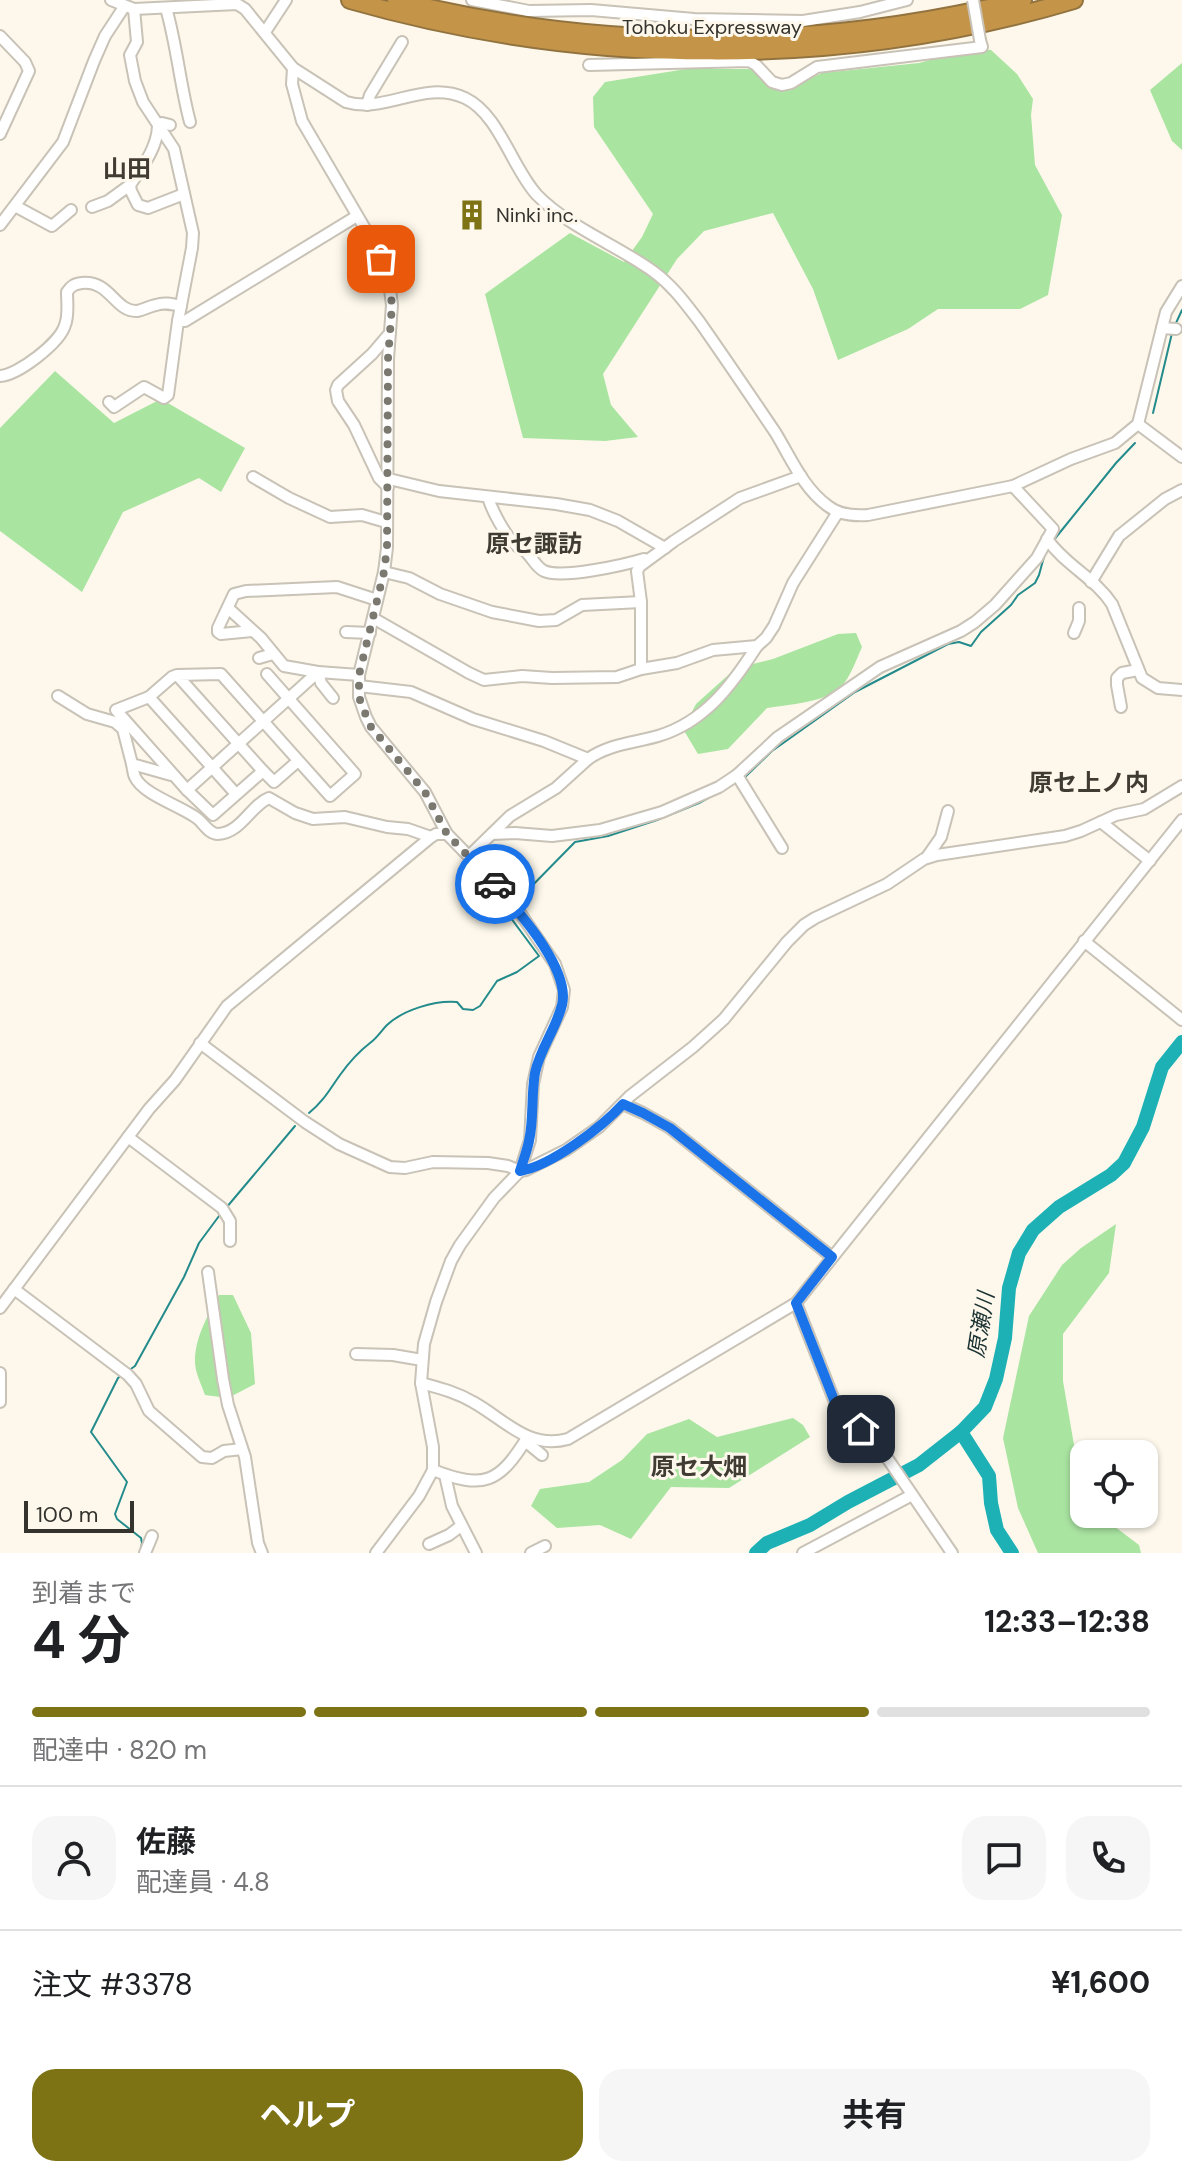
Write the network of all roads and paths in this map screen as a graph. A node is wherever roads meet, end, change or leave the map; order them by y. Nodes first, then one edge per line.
1 (111, 0) edge
2 (286, 0) edge
3 (350, 0) edge
4 (396, 0) edge
5 (472, 0) edge
6 (907, 0) edge
7 (973, 0) edge
8 (1023, 0) edge
9 (1074, 0) edge
10 (129, 8) junction
11 (166, 8) junction
12 (265, 32) junction
13 (0, 36) edge
14 (402, 42) dead end
15 (589, 65) dead end
16 (293, 68) junction
17 (367, 105) junction
18 (190, 122) dead end
19 (170, 125) dead end
20 (158, 126) junction
21 (0, 134) edge
22 (151, 151) junction
23 (151, 166) dead end
24 (130, 185) junction
25 (184, 194) junction
26 (15, 206) junction
27 (92, 207) dead end
28 (71, 210) dead end
29 (357, 216) junction
30 (0, 225) edge
31 (1182, 286) edge
32 (181, 306) junction
33 (178, 321) junction
34 (390, 333) junction
35 (0, 376) edge
36 (109, 402) dead end
37 (1138, 424) junction
38 (1182, 457) edge
39 (801, 476) junction
40 (253, 477) dead end
41 (388, 483) junction
42 (1013, 486) junction
43 (1182, 490) edge
44 (488, 497) junction
45 (838, 512) junction
46 (386, 522) junction
47 (1047, 539) junction
48 (665, 548) junction
49 (647, 560) junction
50 (384, 572) junction
51 (1091, 582) junction
52 (377, 600) junction
53 (641, 602) junction
54 (228, 608) junction
55 (1079, 608) dead end
56 (373, 618) junction
57 (252, 631) junction
58 (346, 632) dead end
59 (370, 633) junction
60 (1074, 633) dead end
61 (757, 646) junction
62 (273, 654) junction
63 (259, 658) dead end
64 (641, 669) junction
65 (1138, 670) junction
66 (318, 672) junction
67 (267, 674) dead end
68 (177, 675) junction
69 (359, 680) junction
70 (1182, 690) edge
71 (58, 696) dead end
72 (149, 697) junction
73 (290, 698) junction
74 (333, 698) dead end
75 (1121, 707) dead end
76 (264, 721) junction
77 (238, 743) junction
78 (588, 759) junction
79 (298, 761) junction
80 (132, 764) junction
81 (211, 767) junction
82 (263, 771) junction
83 (173, 775) junction
84 (740, 779) junction
85 (1182, 786) edge
86 (187, 790) junction
87 (236, 794) junction
88 (948, 811) dead end
89 (1182, 820) edge
90 (1101, 822) junction
91 (447, 834) junction
92 (492, 834) junction
93 (431, 837) junction
94 (782, 848) dead end
95 (469, 856) junction
96 (926, 859) junction
97 (1150, 861) junction
98 (1084, 941) junction
99 (1182, 1020) edge
100 (200, 1043) junction
101 (623, 1104) junction
102 (128, 1137) junction
103 (520, 1171) junction
104 (230, 1241) dead end
105 (832, 1257) junction
106 (208, 1272) dead end
107 (14, 1289) junction
108 (796, 1303) junction
109 (0, 1308) edge
110 (356, 1354) dead end
111 (422, 1360) junction
112 (0, 1373) edge
113 (421, 1383) junction
114 (0, 1402) edge
115 (526, 1439) junction
116 (242, 1449) junction
117 (542, 1455) dead end
118 (433, 1470) junction
119 (445, 1475) junction
120 (911, 1494) junction
121 (461, 1526) junction
122 (152, 1536) dead end
123 (429, 1544) dead end
124 (545, 1546) dead end
125 (145, 1553) edge
126 (262, 1553) edge
127 (376, 1553) edge
128 (476, 1553) edge
129 (531, 1553) edge
130 (803, 1553) edge
131 (952, 1553) edge

1 - 10 street
2 - 12 street
3 - 9 highway, Tohoku Expressway
4 - 8 highway, Tohoku Expressway
5 - 6 street
7 - 15 street, bridge
10 - 11 street
10 - 20 street
10 - 26 street
11 - 12 street
11 - 18 street
12 - 16 street
13 - 21 street
14 - 17 street
16 - 17 street
16 - 29 street
17 - 39 street
19 - 20 street
20 - 22 street
20 - 25 street
22 - 23 street
22 - 24 street
24 - 25 street
24 - 27 street
25 - 32 street
26 - 28 street
26 - 30 street
29 - 33 street
29 - 34 street
31 - 37 street
32 - 33 street
32 - 35 street
33 - 36 street
34 - 41 street
34 - 41 street
37 - 38 street
37 - 42 street
39 - 45 street
39 - 48 street
40 - 46 street
41 - 44 street
41 - 46 street
42 - 45 street
42 - 47 street
43 - 51 street
44 - 48 street
44 - 49 street
45 - 61 street
46 - 50 street
47 - 51 street
47 - 84 street
48 - 49 street
49 - 53 street
50 - 52 street
50 - 53 street
51 - 65 street
52 - 54 street
52 - 56 street
53 - 64 street
54 - 57 street
54 - 57 street
55 - 60 street
56 - 59 street
56 - 64 street
57 - 62 street
58 - 59 street
59 - 69 street
61 - 64 street
61 - 78 street
62 - 63 street
62 - 66 street
65 - 70 street
65 - 75 street
66 - 69 street
66 - 73 street
66 - 74 street
67 - 73 street
68 - 72 street
68 - 76 street
68 - 77 street
69 - 78 street
69 - 91 street
71 - 80 street
72 - 81 street
72 - 83 street
73 - 76 street
73 - 79 street
76 - 77 street
76 - 79 street
77 - 81 street
77 - 82 street
78 - 92 street
79 - 82 street
80 - 83 street
80 - 93 street
81 - 86 street
81 - 87 street
82 - 87 street
83 - 86 street
84 - 92 street
84 - 94 street
85 - 90 street
86 - 87 street
88 - 96 street
89 - 97 street
90 - 96 street
90 - 97 street
91 - 93 street
91 - 95 street
92 - 95 street
93 - 100 street
95 - 103 street
96 - 101 street
97 - 98 street
98 - 99 street
98 - 105 street
100 - 102 street
100 - 103 street
101 - 103 street
101 - 105 street
102 - 104 street
102 - 107 street
103 - 111 street
105 - 108 street
106 - 116 street
107 - 109 street
107 - 116 street
108 - 115 street
108 - 120 street
110 - 111 street
111 - 113 street
112 - 114 street
113 - 115 street
113 - 118 street
115 - 117 street
115 - 119 street
116 - 126 street
118 - 119 street
118 - 127 street
119 - 121 street
120 - 130 street
120 - 131 street
121 - 123 street
121 - 128 street
122 - 125 street
124 - 129 street

